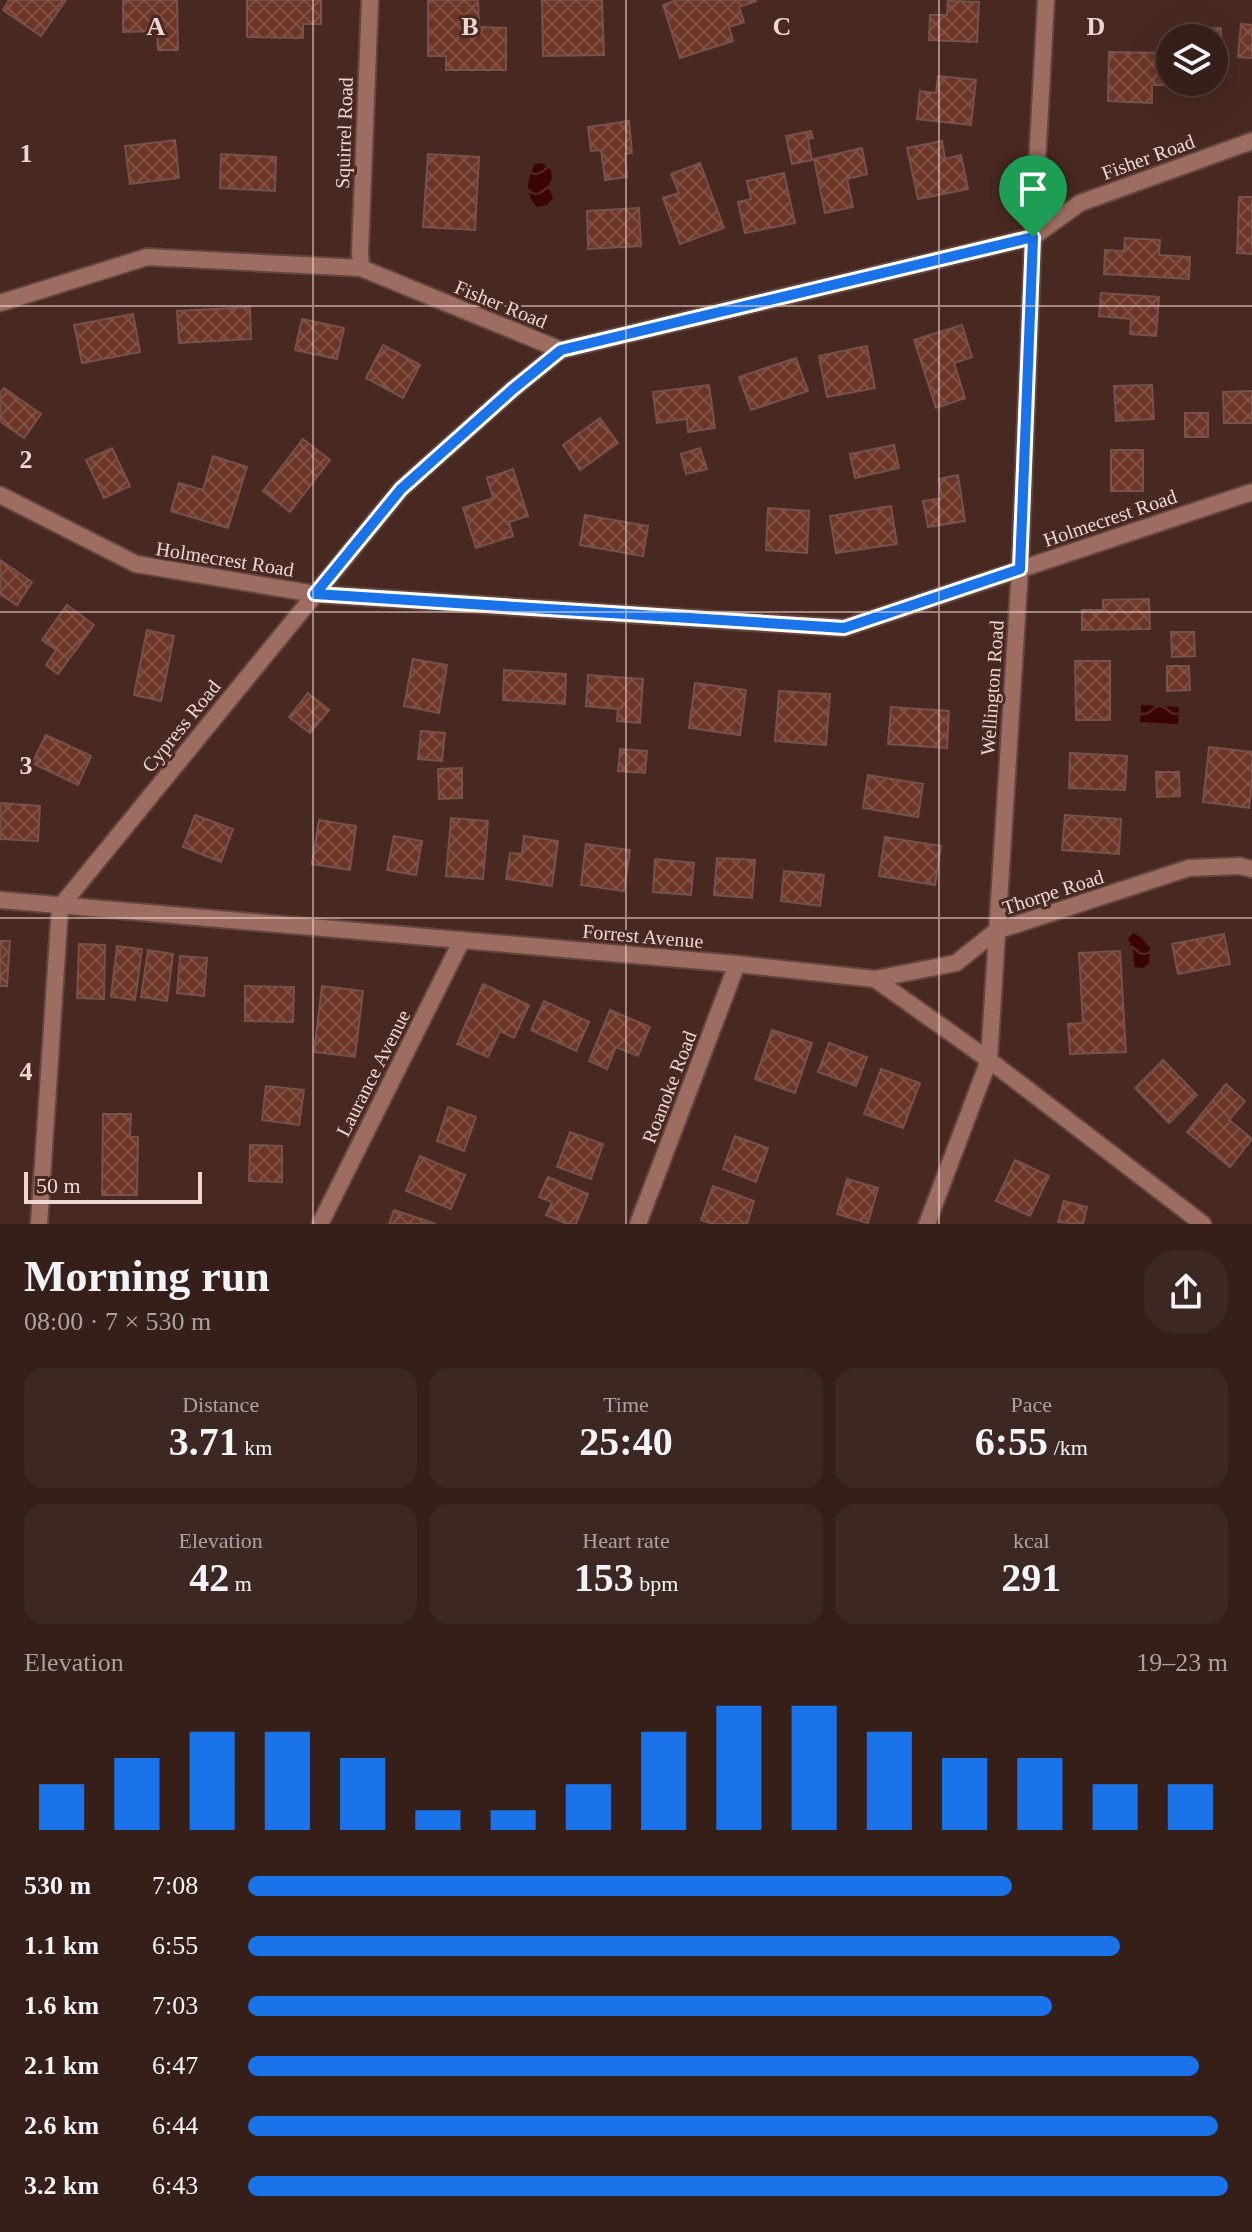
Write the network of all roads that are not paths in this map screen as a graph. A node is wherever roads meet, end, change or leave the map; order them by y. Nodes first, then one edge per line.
1 (370, 0) edge
2 (1046, 0) edge
3 (1252, 141) edge
4 (1033, 237) junction
5 (361, 268) junction
6 (0, 303) edge
7 (561, 350) junction
8 (1252, 492) edge
9 (0, 495) edge
10 (1020, 569) junction
11 (315, 594) junction
12 (1252, 869) edge
13 (0, 900) edge
14 (60, 907) junction
15 (996, 931) junction
16 (462, 940) junction
17 (737, 964) junction
18 (875, 979) junction
19 (989, 1060) junction
20 (39, 1224) edge
21 (320, 1224) edge
22 (638, 1224) edge
23 (927, 1224) edge
24 (1203, 1224) edge

1 - 5 street, Squirrel Road
2 - 4 street, Wellington Road
3 - 4 street, Fisher Road
4 - 7 street, Fisher Road
4 - 10 street, Wellington Road
5 - 6 street, Fisher Road
5 - 7 street, Fisher Road
7 - 11 street, Cypress Road
8 - 10 street, Holmecrest Road
9 - 11 street, Holmecrest Road
10 - 11 street, Holmecrest Road
10 - 15 street, Wellington Road
11 - 14 street, Cypress Road
12 - 15 street, Thorpe Road
13 - 14 street, Forrest Avenue
14 - 16 street, Forrest Avenue
14 - 20 street
15 - 18 street, Thorpe Road
15 - 19 street, Wellington Road
16 - 17 street, Forrest Avenue
16 - 21 street, Laurance Avenue
17 - 18 street, Forrest Avenue
17 - 22 street, Roanoke Road
18 - 19 street, Forrest Avenue
19 - 23 street, Wellington Road
19 - 24 street, Forrest Avenue

